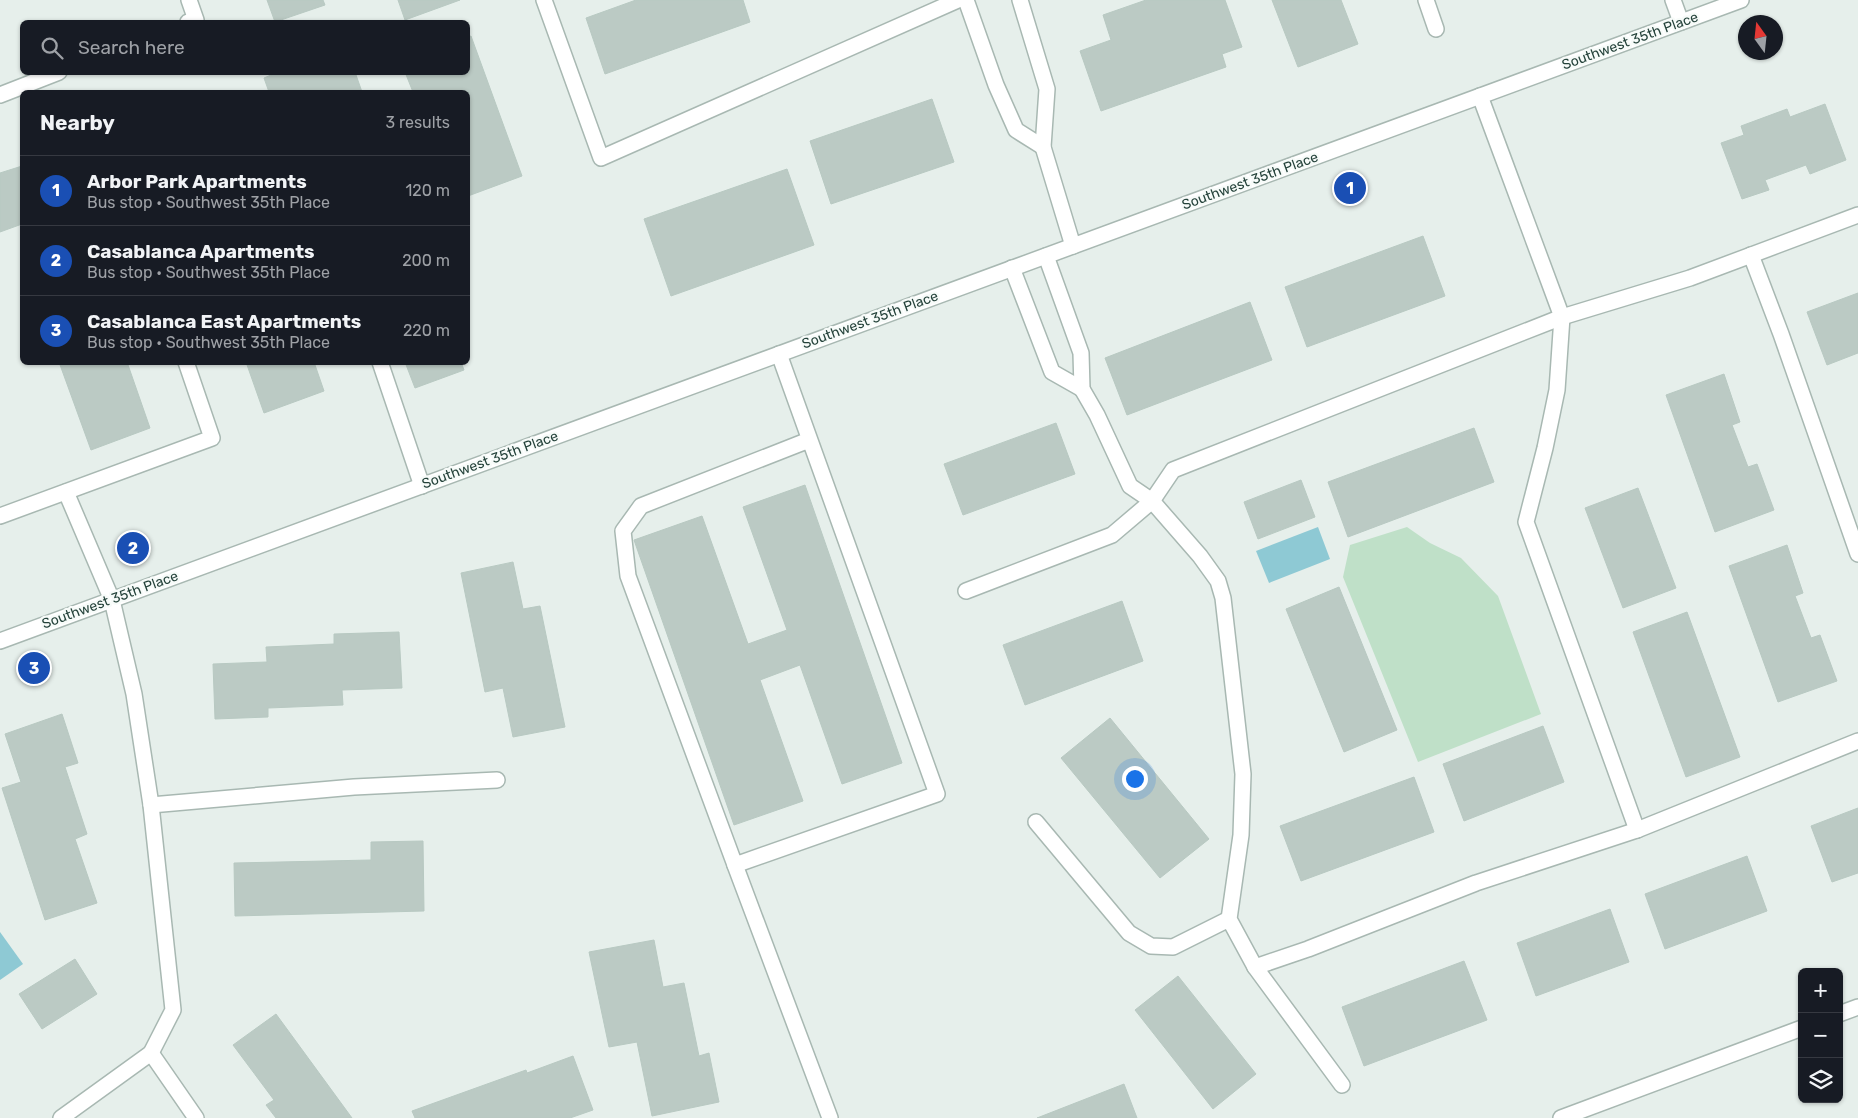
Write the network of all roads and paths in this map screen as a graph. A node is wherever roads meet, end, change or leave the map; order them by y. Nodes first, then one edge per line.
1 (189, 0) edge
2 (544, 0) edge
3 (958, 0) edge
4 (966, 0) edge
5 (1020, 0) edge
6 (1426, 0) edge
7 (1673, 0) edge
8 (1741, 0) edge
9 (192, 20) edge
10 (1681, 22) junction
11 (1436, 29) dead end
12 (52, 75) edge
13 (0, 96) edge
14 (1480, 96) junction
15 (1044, 147) junction
16 (1858, 215) edge
17 (1073, 246) junction
18 (1751, 255) junction
19 (1046, 256) junction
20 (1012, 268) junction
21 (1562, 318) junction
22 (779, 354) junction
23 (187, 365) edge
24 (381, 365) edge
25 (1082, 388) junction
26 (809, 440) junction
27 (422, 486) junction
28 (66, 492) junction
29 (1152, 501) junction
30 (0, 516) edge
31 (1858, 554) edge
32 (966, 591) dead end
33 (112, 600) junction
34 (0, 641) edge
35 (1858, 740) edge
36 (498, 780) dead end
37 (151, 805) junction
38 (1036, 822) dead end
39 (1637, 830) junction
40 (735, 866) junction
41 (1228, 920) junction
42 (1256, 967) junction
43 (1858, 1007) edge
44 (1842, 1013) edge
45 (1798, 1030) edge
46 (151, 1053) junction
47 (1342, 1085) dead end
48 (61, 1118) edge
49 (196, 1118) edge
50 (830, 1118) edge
51 (1562, 1118) edge

1 - 9 street
2 - 3 street
4 - 15 street
5 - 15 street
6 - 11 street
7 - 10 street
8 - 10 street, Southwest 35th Place
10 - 14 street, Southwest 35th Place
12 - 13 street
14 - 17 street, Southwest 35th Place
14 - 21 street
15 - 17 street
16 - 18 street
17 - 19 street, Southwest 35th Place
18 - 21 street
18 - 31 street
19 - 20 street, Southwest 35th Place
19 - 25 street
20 - 22 street, Southwest 35th Place
20 - 25 street
21 - 29 street
21 - 39 street
22 - 26 street
22 - 27 street, Southwest 35th Place
23 - 28 street
24 - 27 street
25 - 29 street
26 - 40 street
26 - 40 street
27 - 33 street, Southwest 35th Place
28 - 30 street
28 - 33 street
29 - 32 street
29 - 41 street
33 - 34 street, Southwest 35th Place
33 - 37 street
35 - 39 street
36 - 37 street
37 - 46 street
38 - 41 street
39 - 42 street
40 - 50 street
41 - 42 street
42 - 47 street
43 - 44 street
45 - 51 street
46 - 48 street
46 - 49 street

